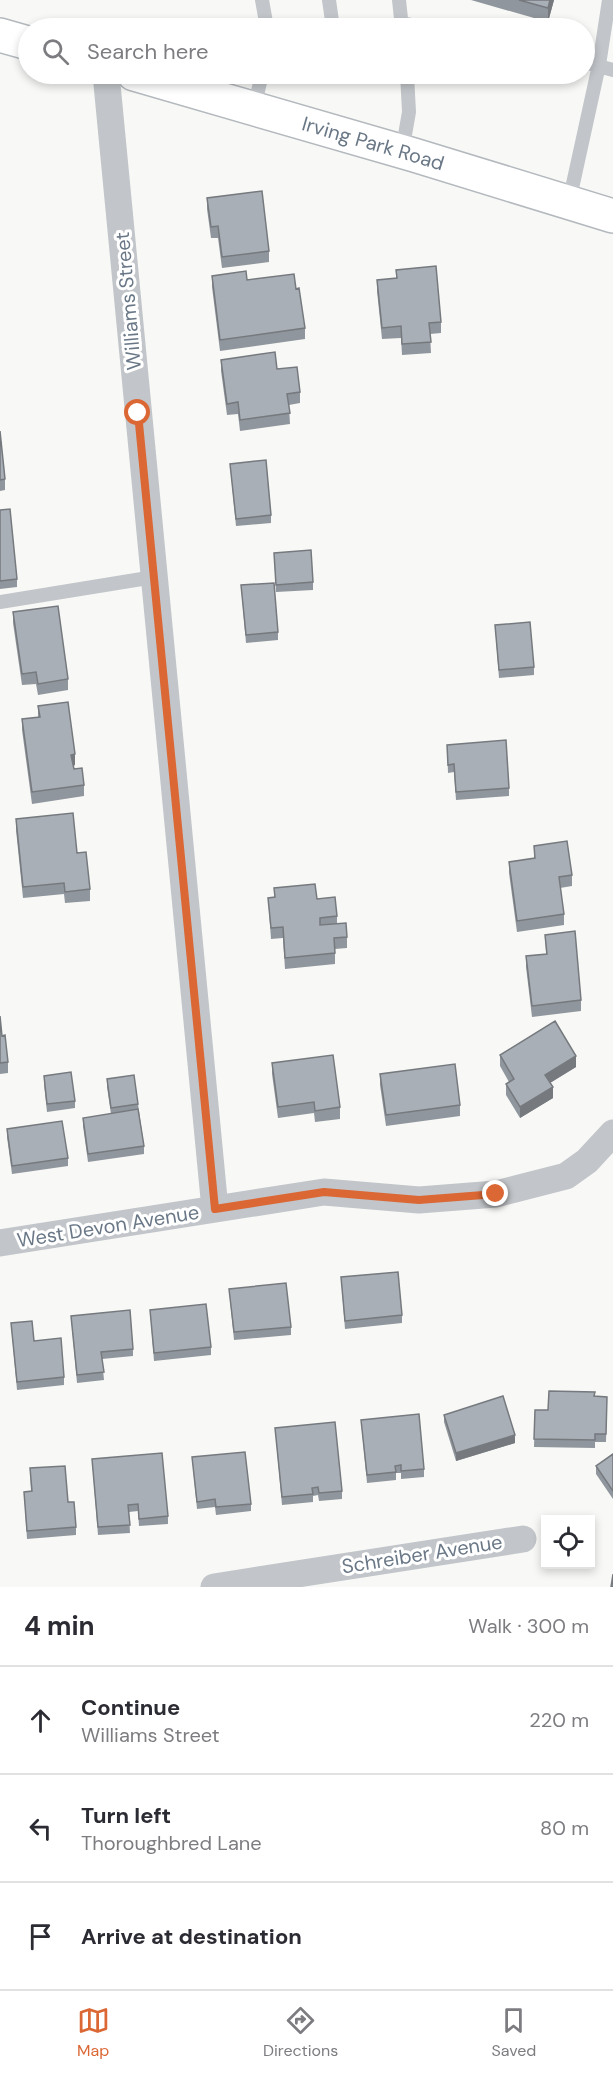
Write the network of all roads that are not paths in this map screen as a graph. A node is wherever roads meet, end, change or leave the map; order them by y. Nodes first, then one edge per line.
1 (262, 0) edge
2 (329, 0) edge
3 (399, 0) edge
4 (610, 4) edge
5 (265, 18) edge
6 (332, 18) edge
7 (401, 18) edge
8 (0, 35) edge
9 (18, 40) edge
10 (595, 64) edge
11 (599, 65) junction
12 (613, 70) edge
13 (595, 83) edge
14 (107, 84) edge
15 (169, 84) edge
16 (260, 84) edge
17 (408, 84) edge
18 (595, 84) edge
19 (254, 108) junction
20 (402, 152) junction
21 (569, 202) junction
22 (613, 216) edge
23 (154, 578) junction
24 (0, 602) edge
25 (613, 1133) edge
26 (215, 1209) junction
27 (0, 1243) edge
28 (523, 1539) dead end
29 (214, 1587) edge

1 - 5 lane
2 - 6 lane
3 - 7 lane
4 - 11 lane
8 - 9 main road
10 - 11 lane
11 - 12 lane
11 - 13 lane
14 - 23 street, Williams Street
15 - 19 main road, Irving Park Road
16 - 19 lane
17 - 20 lane
18 - 21 lane
19 - 20 main road, Irving Park Road
20 - 21 main road, Irving Park Road
21 - 22 main road, Irving Park Road
23 - 24 lane
23 - 26 street, Williams Street
25 - 26 street, West Devon Avenue
26 - 27 street, West Devon Avenue
28 - 29 street, Schreiber Avenue

